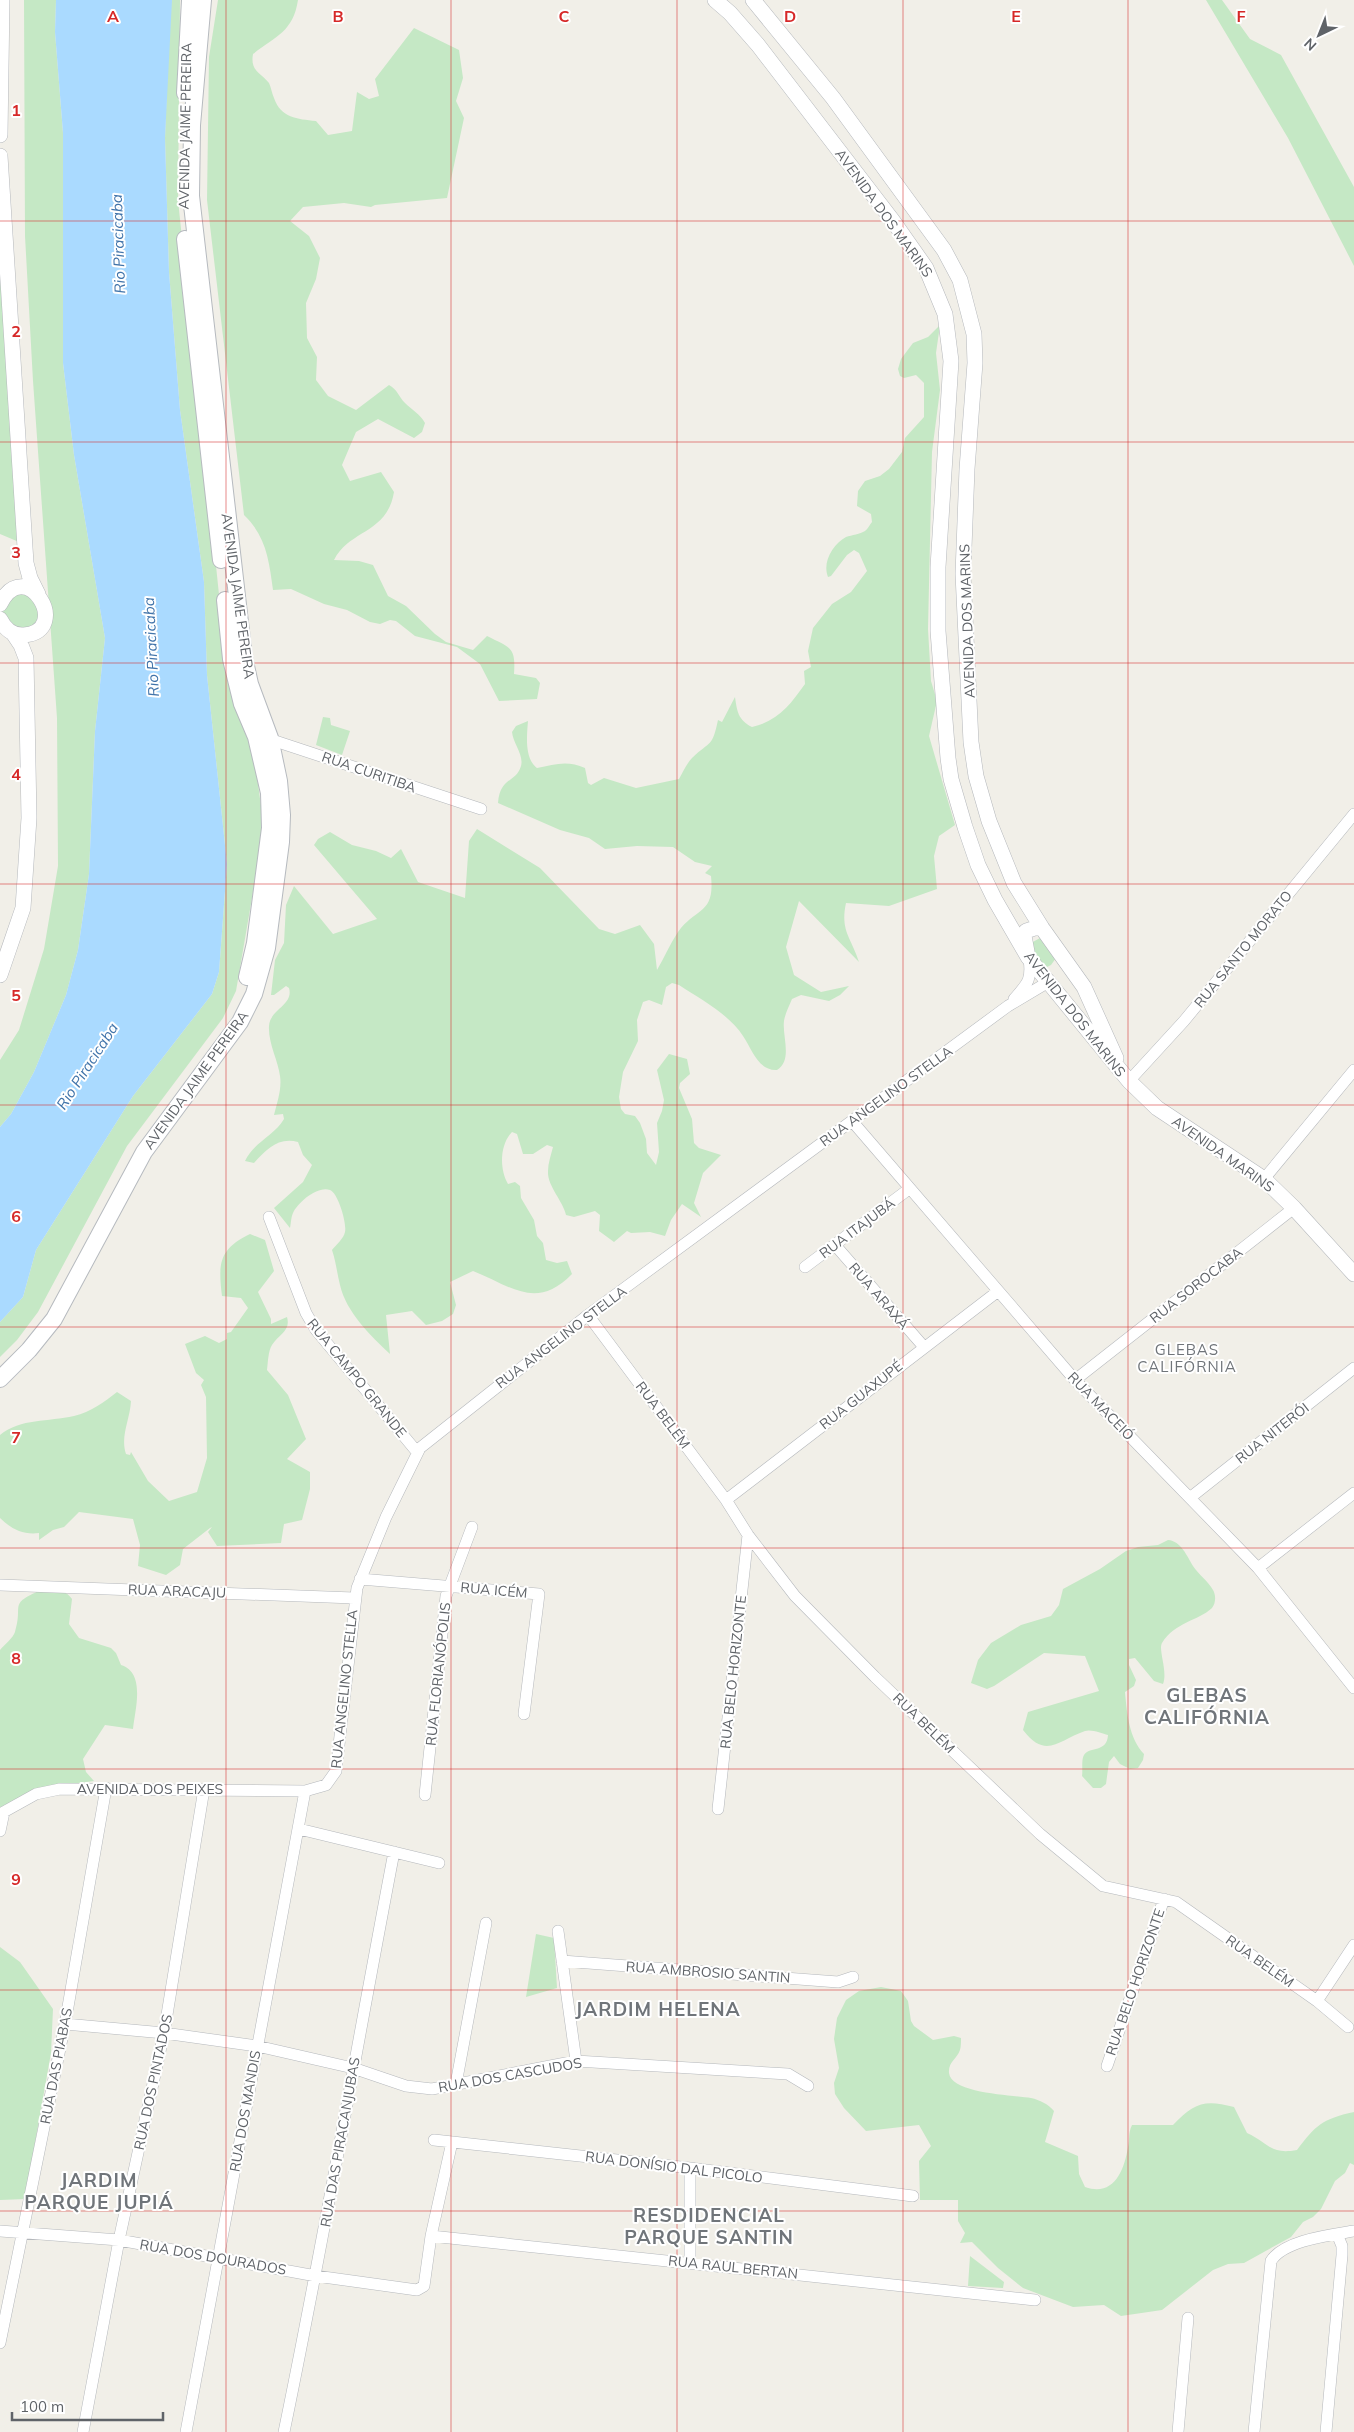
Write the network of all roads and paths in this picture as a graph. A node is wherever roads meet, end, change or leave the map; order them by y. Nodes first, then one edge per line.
1 (2, 0) edge
2 (190, 0) edge
3 (203, 0) edge
4 (715, 0) edge
5 (753, 0) edge
6 (807, 65) junction
7 (786, 81) junction
8 (833, 98) junction
9 (810, 112) junction
10 (0, 135) edge
11 (0, 156) edge
12 (4, 276) edge
13 (26, 563) junction
14 (5, 594) edge
15 (38, 594) junction
16 (4, 626) edge
17 (37, 630) junction
18 (26, 658) junction
19 (263, 738) junction
20 (481, 809) dead end
21 (1354, 814) edge
22 (1042, 928) junction
23 (1028, 957) junction
24 (1065, 959) junction
25 (0, 975) edge
26 (1050, 981) junction
27 (1008, 1006) junction
28 (1354, 1070) edge
29 (1129, 1081) junction
30 (852, 1121) junction
31 (1264, 1179) junction
32 (910, 1189) junction
33 (1294, 1208) junction
34 (269, 1217) dead end
35 (835, 1245) junction
36 (805, 1268) dead end
37 (1354, 1274) edge
38 (997, 1292) junction
39 (588, 1315) junction
40 (924, 1347) junction
41 (0, 1367) edge
42 (1354, 1368) edge
43 (0, 1379) edge
44 (1075, 1380) junction
45 (417, 1452) junction
46 (1354, 1493) edge
47 (1190, 1498) junction
48 (726, 1500) junction
49 (472, 1527) dead end
50 (748, 1535) junction
51 (1258, 1568) junction
52 (360, 1580) junction
53 (0, 1585) edge
54 (450, 1587) junction
55 (354, 1598) junction
56 (1354, 1688) edge
57 (524, 1714) dead end
58 (106, 1788) junction
59 (204, 1789) junction
60 (305, 1791) junction
61 (425, 1795) dead end
62 (718, 1809) dead end
63 (2, 1813) edge
64 (299, 1829) junction
65 (0, 1831) edge
66 (394, 1852) junction
67 (439, 1863) dead end
68 (1164, 1899) junction
69 (486, 1923) dead end
70 (558, 1931) dead end
71 (1354, 1945) edge
72 (562, 1961) junction
73 (853, 1977) dead end
74 (1317, 2001) junction
75 (66, 2024) junction
76 (1348, 2027) dead end
77 (164, 2033) junction
78 (257, 2046) junction
79 (576, 2060) junction
80 (1107, 2066) dead end
81 (352, 2068) junction
82 (456, 2084) junction
83 (808, 2086) dead end
84 (434, 2140) dead end
85 (452, 2142) junction
86 (690, 2168) junction
87 (913, 2196) dead end
88 (0, 2230) edge
89 (1354, 2231) edge
90 (23, 2232) junction
91 (1337, 2234) junction
92 (431, 2236) junction
93 (119, 2240) junction
94 (219, 2259) junction
95 (690, 2262) junction
96 (316, 2276) junction
97 (1035, 2300) dead end
98 (1188, 2318) dead end
99 (0, 2343) edge
100 (83, 2432) edge
101 (186, 2432) edge
102 (284, 2432) edge
103 (1178, 2432) edge
104 (1254, 2432) edge
105 (1326, 2432) edge

1 - 10 street
2 - 19 main road, AVENIDA JAIME PEREIRA
3 - 19 main road, AVENIDA JAIME PEREIRA
4 - 7 street, AVENIDA DOS MARINS
5 - 6 street, AVENIDA DOS MARINS
6 - 7 street
6 - 8 street, AVENIDA DOS MARINS
7 - 9 street, AVENIDA DOS MARINS
8 - 9 street
8 - 22 street, AVENIDA DOS MARINS
9 - 23 street, AVENIDA DOS MARINS
11 - 12 street
12 - 13 street
13 - 14 street
13 - 15 street
14 - 15 street
15 - 17 street
16 - 17 street
16 - 18 street
17 - 18 street
18 - 25 street
19 - 20 street, RUA CURITIBA
19 - 41 main road, AVENIDA JAIME PEREIRA
19 - 43 main road, AVENIDA JAIME PEREIRA
21 - 29 street, RUA SANTO MORATO
22 - 23 street
22 - 24 street, AVENIDA DOS MARINS
23 - 26 street, AVENIDA DOS MARINS
23 - 27 street
24 - 26 street
24 - 29 street, AVENIDA DOS MARINS
26 - 27 street
26 - 29 street, AVENIDA DOS MARINS
27 - 30 street, RUA ANGELINO STELLA
28 - 31 street
29 - 31 street, AVENIDA MARINS
30 - 32 street, RUA MACEIÓ
30 - 39 street, RUA ANGELINO STELLA
31 - 33 street, AVENIDA MARINS
32 - 35 street, RUA ITAJUBÁ
32 - 38 street, RUA MACEIÓ
33 - 37 street, AVENIDA MARINS
33 - 44 street, RUA SOROCABA
34 - 45 street, RUA CAMPO GRANDE
35 - 36 street, RUA ITAJUBÁ
35 - 40 street, RUA ARAXÁ
38 - 40 street, RUA GUAXUPÉ
38 - 44 street, RUA MACEIÓ
39 - 45 street, RUA ANGELINO STELLA
39 - 48 street, RUA BELÉM
40 - 48 street, RUA GUAXUPÉ
42 - 47 street, RUA NITERÓI
44 - 47 street, RUA MACEIÓ
45 - 52 street, RUA ANGELINO STELLA
46 - 51 street
47 - 51 street, RUA MACEIÓ
48 - 50 street, RUA BELÉM
49 - 54 street, RUA FLORIANÓPOLIS
50 - 62 street, RUA BELO HORIZONTE
50 - 68 street, RUA BELÉM
51 - 56 street, RUA MACEIÓ
52 - 54 street, RUA ICÉM
52 - 55 street, RUA ANGELINO STELLA
53 - 55 street, RUA ARACAJU
54 - 57 street, RUA ICÉM
54 - 61 street, RUA FLORIANÓPOLIS
55 - 60 street, RUA ANGELINO STELLA
58 - 59 street, AVENIDA DOS PEIXES
58 - 63 street, AVENIDA DOS PEIXES
58 - 75 street, RUA DAS PIABAS
59 - 60 street, AVENIDA DOS PEIXES
59 - 77 street, RUA DOS PINTADOS
60 - 64 street, RUA DOS MANDIS
63 - 65 street
64 - 66 street
64 - 78 street, RUA DOS MANDIS
66 - 67 street
66 - 81 street, RUA DAS PIRACANJUBAS
68 - 74 street, RUA BELÉM
68 - 80 street, RUA BELO HORIZONTE
69 - 82 street
70 - 72 street
71 - 74 street
72 - 73 street, RUA AMBROSIO SANTIN
72 - 79 street
74 - 76 street, RUA BELÉM
75 - 77 street, RUA DOS CASCUDOS
75 - 90 street, RUA DAS PIABAS
77 - 78 street, RUA DOS CASCUDOS
77 - 93 street, RUA DOS PINTADOS
78 - 81 street, RUA DOS CASCUDOS
78 - 94 street, RUA DOS MANDIS
79 - 82 street, RUA DOS CASCUDOS
79 - 83 street, RUA DOS CASCUDOS
81 - 82 street, RUA DOS CASCUDOS
81 - 96 street, RUA DAS PIRACANJUBAS
84 - 85 street, RUA DONÍSIO DAL PICOLO
85 - 86 street, RUA DONÍSIO DAL PICOLO
85 - 92 street
86 - 87 street, RUA DONÍSIO DAL PICOLO
86 - 95 street
88 - 90 street, RUA DOS DOURADOS
89 - 91 street
90 - 93 street, RUA DOS DOURADOS
90 - 99 street, RUA DAS PIABAS
91 - 104 street
91 - 105 street
92 - 95 street, RUA RAUL BERTAN
92 - 96 street, RUA DOS DOURADOS
93 - 94 street, RUA DOS DOURADOS
93 - 100 street, RUA DOS PINTADOS
94 - 96 street, RUA DOS DOURADOS
94 - 101 street, RUA DOS MANDIS
95 - 97 street, RUA RAUL BERTAN
96 - 102 street, RUA DAS PIRACANJUBAS
98 - 103 street

